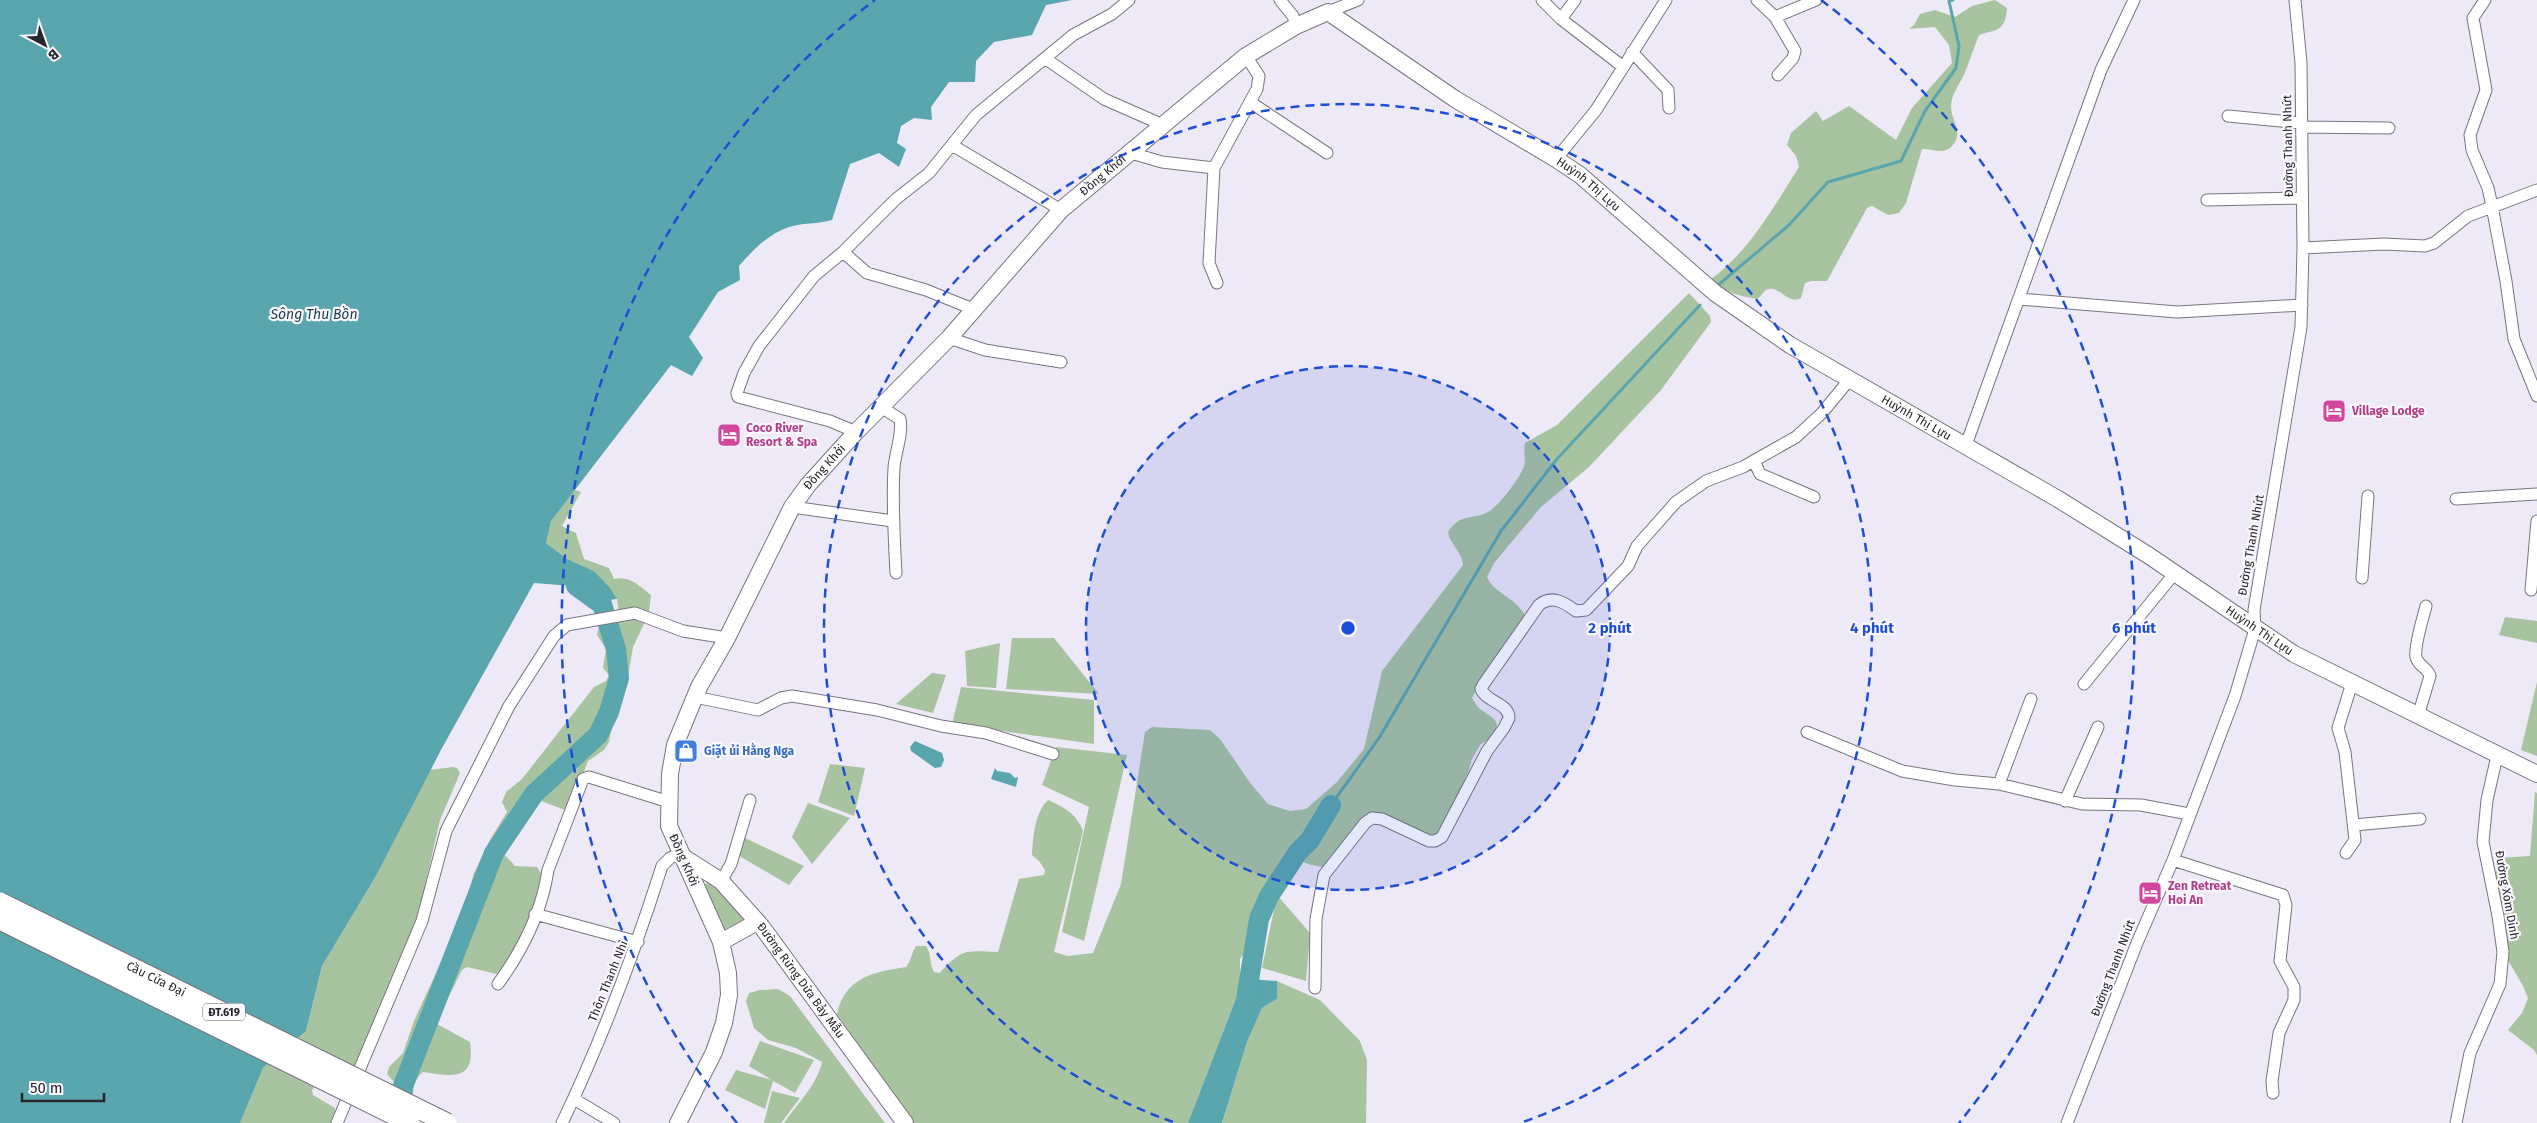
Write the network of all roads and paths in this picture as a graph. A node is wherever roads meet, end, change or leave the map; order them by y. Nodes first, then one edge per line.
1 (1129, 0) edge
2 (1280, 0) edge
3 (1358, 0) edge
4 (1542, 0) edge
5 (1574, 0) edge
6 (1666, 0) edge
7 (1757, 0) edge
8 (1816, 0) edge
9 (2134, 0) edge
10 (2295, 0) edge
11 (2485, 0) edge
12 (1328, 12) junction
13 (1775, 17) junction
14 (1560, 19) junction
15 (1296, 26) junction
16 (1632, 52) junction
17 (1246, 56) junction
18 (1046, 59) junction
19 (1622, 66) junction
20 (1778, 76) dead end
21 (1250, 102) junction
22 (1669, 108) dead end
23 (2228, 116) dead end
24 (1163, 125) junction
25 (2301, 125) junction
26 (2389, 128) dead end
27 (952, 145) junction
28 (1327, 152) dead end
29 (1131, 153) junction
30 (1556, 159) junction
31 (1214, 168) junction
32 (2537, 190) edge
33 (2302, 198) junction
34 (2207, 200) dead end
35 (2492, 206) junction
36 (1061, 210) junction
37 (2303, 248) junction
38 (843, 252) junction
39 (1217, 283) dead end
40 (2019, 299) junction
41 (2302, 305) junction
42 (973, 309) junction
43 (949, 338) junction
44 (1061, 362) dead end
45 (1850, 380) junction
46 (2537, 396) edge
47 (880, 407) junction
48 (856, 432) junction
49 (1966, 445) junction
50 (1754, 461) junction
51 (2537, 494) edge
52 (2368, 496) dead end
53 (1814, 497) dead end
54 (2456, 499) dead end
55 (792, 507) junction
56 (893, 521) junction
57 (2537, 521) edge
58 (896, 573) dead end
59 (2174, 574) junction
60 (2362, 578) dead end
61 (2531, 590) dead end
62 (2426, 606) dead end
63 (2255, 629) junction
64 (727, 638) junction
65 (2352, 683) junction
66 (2084, 684) dead end
67 (695, 697) junction
68 (2032, 699) dead end
69 (2418, 716) junction
70 (2098, 727) dead end
71 (1807, 732) dead end
72 (1052, 754) dead end
73 (2497, 756) junction
74 (2537, 774) edge
75 (1999, 784) junction
76 (750, 800) dead end
77 (2065, 801) junction
78 (669, 802) junction
79 (2189, 814) junction
80 (2420, 819) dead end
81 (2354, 825) junction
82 (2346, 853) dead end
83 (680, 854) junction
84 (2173, 860) junction
85 (721, 881) junction
86 (0, 902) edge
87 (535, 914) junction
88 (0, 920) edge
89 (757, 922) junction
90 (638, 942) junction
91 (721, 942) junction
92 (498, 984) dead end
93 (1315, 988) dead end
94 (2273, 1093) dead end
95 (574, 1099) junction
96 (338, 1123) edge
97 (410, 1123) edge
98 (447, 1123) edge
99 (562, 1123) edge
100 (614, 1123) edge
101 (678, 1123) edge
102 (905, 1123) edge
103 (2067, 1123) edge
104 (2456, 1123) edge

1 - 18 street
2 - 15 street
3 - 12 street, Đồng Khởi
4 - 14 street
5 - 14 street
6 - 16 street
7 - 13 street
8 - 13 street
9 - 40 street
10 - 25 street, Đường Thanh Nhứt
11 - 35 street
12 - 15 street, Đồng Khởi
12 - 30 street, Huỳnh Thị Lựu
13 - 20 street
14 - 19 street
15 - 17 street, Đồng Khởi
16 - 19 street
16 - 22 street
17 - 21 street
17 - 24 street, Đồng Khởi
18 - 24 street
18 - 27 street
19 - 30 street
21 - 28 street
21 - 31 street
23 - 25 street
24 - 29 street, Đồng Khởi
25 - 26 street
25 - 33 street, Đường Thanh Nhứt
27 - 36 street
27 - 38 street
29 - 31 street
29 - 36 street, Đồng Khởi
30 - 45 street, Huỳnh Thị Lựu
31 - 39 street
32 - 35 street
33 - 34 street
33 - 37 street, Đường Thanh Nhứt
35 - 37 street
35 - 46 street
36 - 42 street, Đồng Khởi
37 - 41 street, Đường Thanh Nhứt
38 - 42 street
38 - 48 street
40 - 41 street
40 - 49 street
41 - 63 street, Đường Thanh Nhứt
42 - 43 street, Đồng Khởi
43 - 44 street
43 - 47 street, Đồng Khởi
45 - 49 street, Huỳnh Thị Lựu
45 - 50 street
47 - 48 street, Đồng Khởi
47 - 56 street
48 - 55 street, Đồng Khởi
49 - 59 street, Huỳnh Thị Lựu
50 - 53 street
50 - 93 street
51 - 54 street
52 - 60 street
55 - 56 street
55 - 64 street, Đồng Khởi
56 - 58 street
57 - 61 street
59 - 63 street, Huỳnh Thị Lựu
59 - 66 street
62 - 69 street
63 - 65 street, Huỳnh Thị Lựu
63 - 79 street, Đường Thanh Nhứt
64 - 67 street, Đồng Khởi
64 - 96 street
65 - 69 street, Huỳnh Thị Lựu
65 - 81 street
67 - 72 street
67 - 78 street, Đồng Khởi
68 - 75 street
69 - 73 street, Huỳnh Thị Lựu
70 - 77 street
71 - 75 street
73 - 74 street, Huỳnh Thị Lựu
73 - 104 street, Đường Xóm Dinh
75 - 77 street
76 - 85 street
77 - 79 street
78 - 83 street, Đồng Khởi
78 - 87 street
79 - 84 street, Đường Thanh Nhứt
80 - 81 street
81 - 82 street
83 - 85 street, Đường Rừng Dừa Bảy Mẫu
83 - 90 street, Thôn Thanh Nhì
83 - 91 street, Đồng Khởi
84 - 94 street
84 - 103 street, Đường Thanh Nhứt
85 - 89 street, Đường Rừng Dừa Bảy Mẫu
86 - 98 main road, Cầu Cửa Đại / ĐT.619, bridge
87 - 90 street
87 - 92 street
88 - 97 main road, Cầu Cửa Đại / ĐT.619, bridge
89 - 91 street
89 - 102 street, Đường Rừng Dừa Bảy Mẫu
90 - 95 street, Thôn Thanh Nhì
91 - 101 street, Đồng Khởi
95 - 99 street, Thôn Thanh Nhì
95 - 100 street

